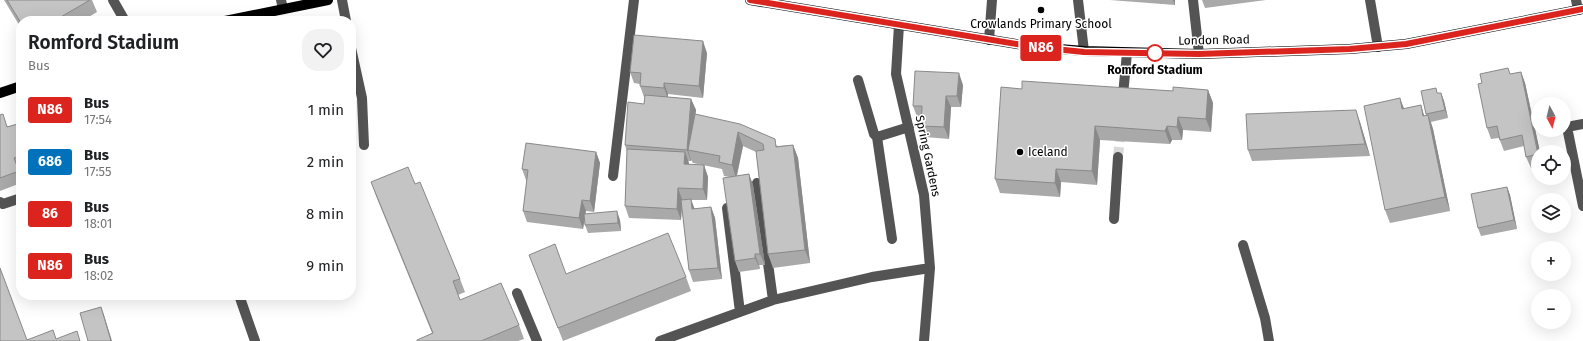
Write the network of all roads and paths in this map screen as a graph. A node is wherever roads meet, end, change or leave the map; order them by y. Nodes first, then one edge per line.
1 (113, 0) edge
2 (328, 0) edge
3 (342, 0) edge
4 (634, 0) edge
5 (750, 0) edge
6 (992, 0) edge
7 (1078, 0) edge
8 (1193, 0) edge
9 (1370, 0) edge
10 (282, 4) edge
11 (1579, 6) edge
12 (122, 16) edge
13 (242, 16) edge
14 (345, 16) edge
15 (899, 25) junction
16 (989, 40) junction
17 (1378, 47) junction
18 (1084, 52) junction
19 (1127, 53) junction
20 (1199, 54) junction
21 (356, 71) edge
22 (858, 80) dead end
23 (16, 88) edge
24 (0, 93) edge
25 (1123, 95) edge
26 (1583, 124) edge
27 (909, 127) junction
28 (877, 137) junction
29 (364, 145) dead end
30 (1118, 157) tunnel mouth
31 (613, 176) dead end
32 (757, 183) edge
33 (16, 200) edge
34 (0, 202) edge
35 (1583, 206) edge
36 (727, 208) edge
37 (1114, 219) dead end
38 (892, 239) dead end
39 (1243, 245) dead end
40 (930, 268) junction
41 (517, 293) dead end
42 (241, 300) edge
43 (773, 300) junction
44 (740, 312) junction
45 (255, 341) edge
46 (537, 341) edge
47 (660, 341) edge
48 (924, 341) edge
49 (1270, 341) edge

1 - 12 street
2 - 10 main road
3 - 14 street
4 - 31 street
5 - 15 main road, London Road
6 - 16 street
7 - 18 street
8 - 20 street
9 - 17 street
10 - 13 main road
11 - 17 main road, London Road
15 - 16 main road, London Road
15 - 27 street, Spring Gardens
16 - 18 main road, London Road
17 - 20 main road, London Road
18 - 19 main road, London Road
19 - 20 main road, London Road
19 - 25 street
21 - 29 street
22 - 28 street
23 - 24 main road
26 - 35 street
27 - 28 street
27 - 40 street, Spring Gardens
28 - 38 street
30 - 37 street
32 - 43 street
33 - 34 street
36 - 44 street
39 - 49 street
40 - 43 street
40 - 48 street, Spring Gardens
41 - 46 street
42 - 45 street
43 - 44 street
44 - 47 street

